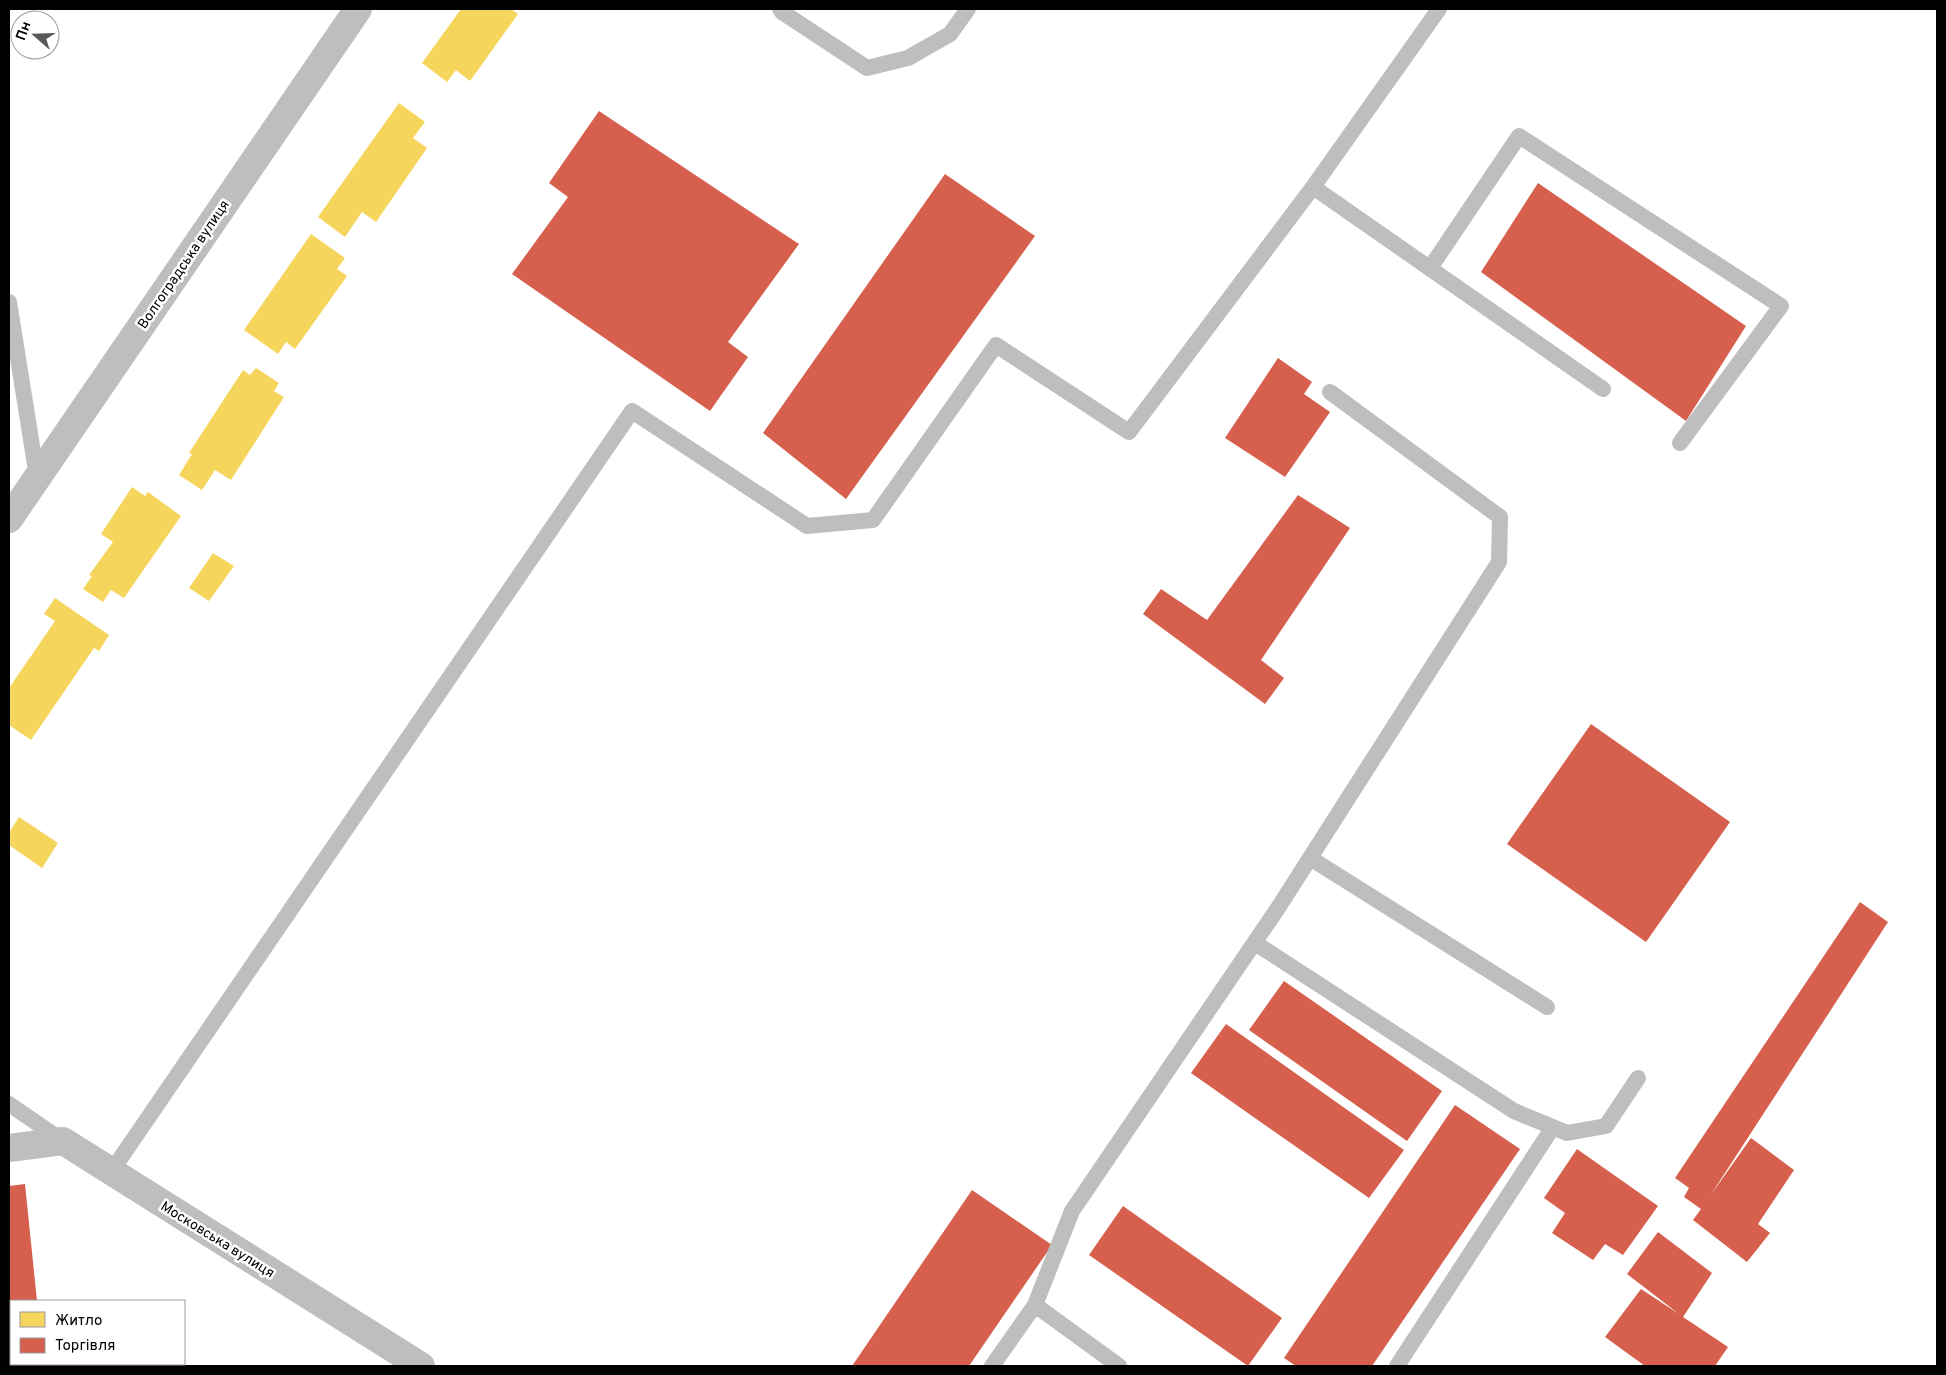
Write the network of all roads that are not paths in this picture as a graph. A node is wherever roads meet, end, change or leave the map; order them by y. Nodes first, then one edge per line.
1 (358, 9) edge
2 (780, 9) edge
3 (968, 9) edge
4 (1439, 9) edge
5 (1314, 187) junction
6 (1430, 268) junction
7 (9, 302) edge
8 (1603, 389) dead end
9 (1330, 392) dead end
10 (1680, 443) dead end
11 (37, 477) junction
12 (9, 519) edge
13 (1310, 858) junction
14 (1254, 943) junction
15 (1547, 1007) dead end
16 (1638, 1078) dead end
17 (9, 1104) edge
18 (1553, 1127) junction
19 (63, 1141) junction
20 (9, 1148) edge
21 (111, 1172) junction
22 (1035, 1305) junction
23 (421, 1366) edge
24 (992, 1366) edge
25 (1119, 1366) edge
26 (1397, 1366) edge

1 - 11 street, Волгоградська вулиця
2 - 3 lane
4 - 5 lane
5 - 6 lane
5 - 21 lane
6 - 8 lane
6 - 10 lane
7 - 11 lane
9 - 13 lane
11 - 12 street, Волгоградська вулиця
13 - 14 lane
13 - 15 lane
14 - 18 lane
14 - 22 lane
16 - 18 lane
17 - 19 lane
18 - 26 lane
19 - 20 street
19 - 21 street, Московська вулиця
21 - 23 street, Московська вулиця
22 - 24 lane
22 - 25 lane

